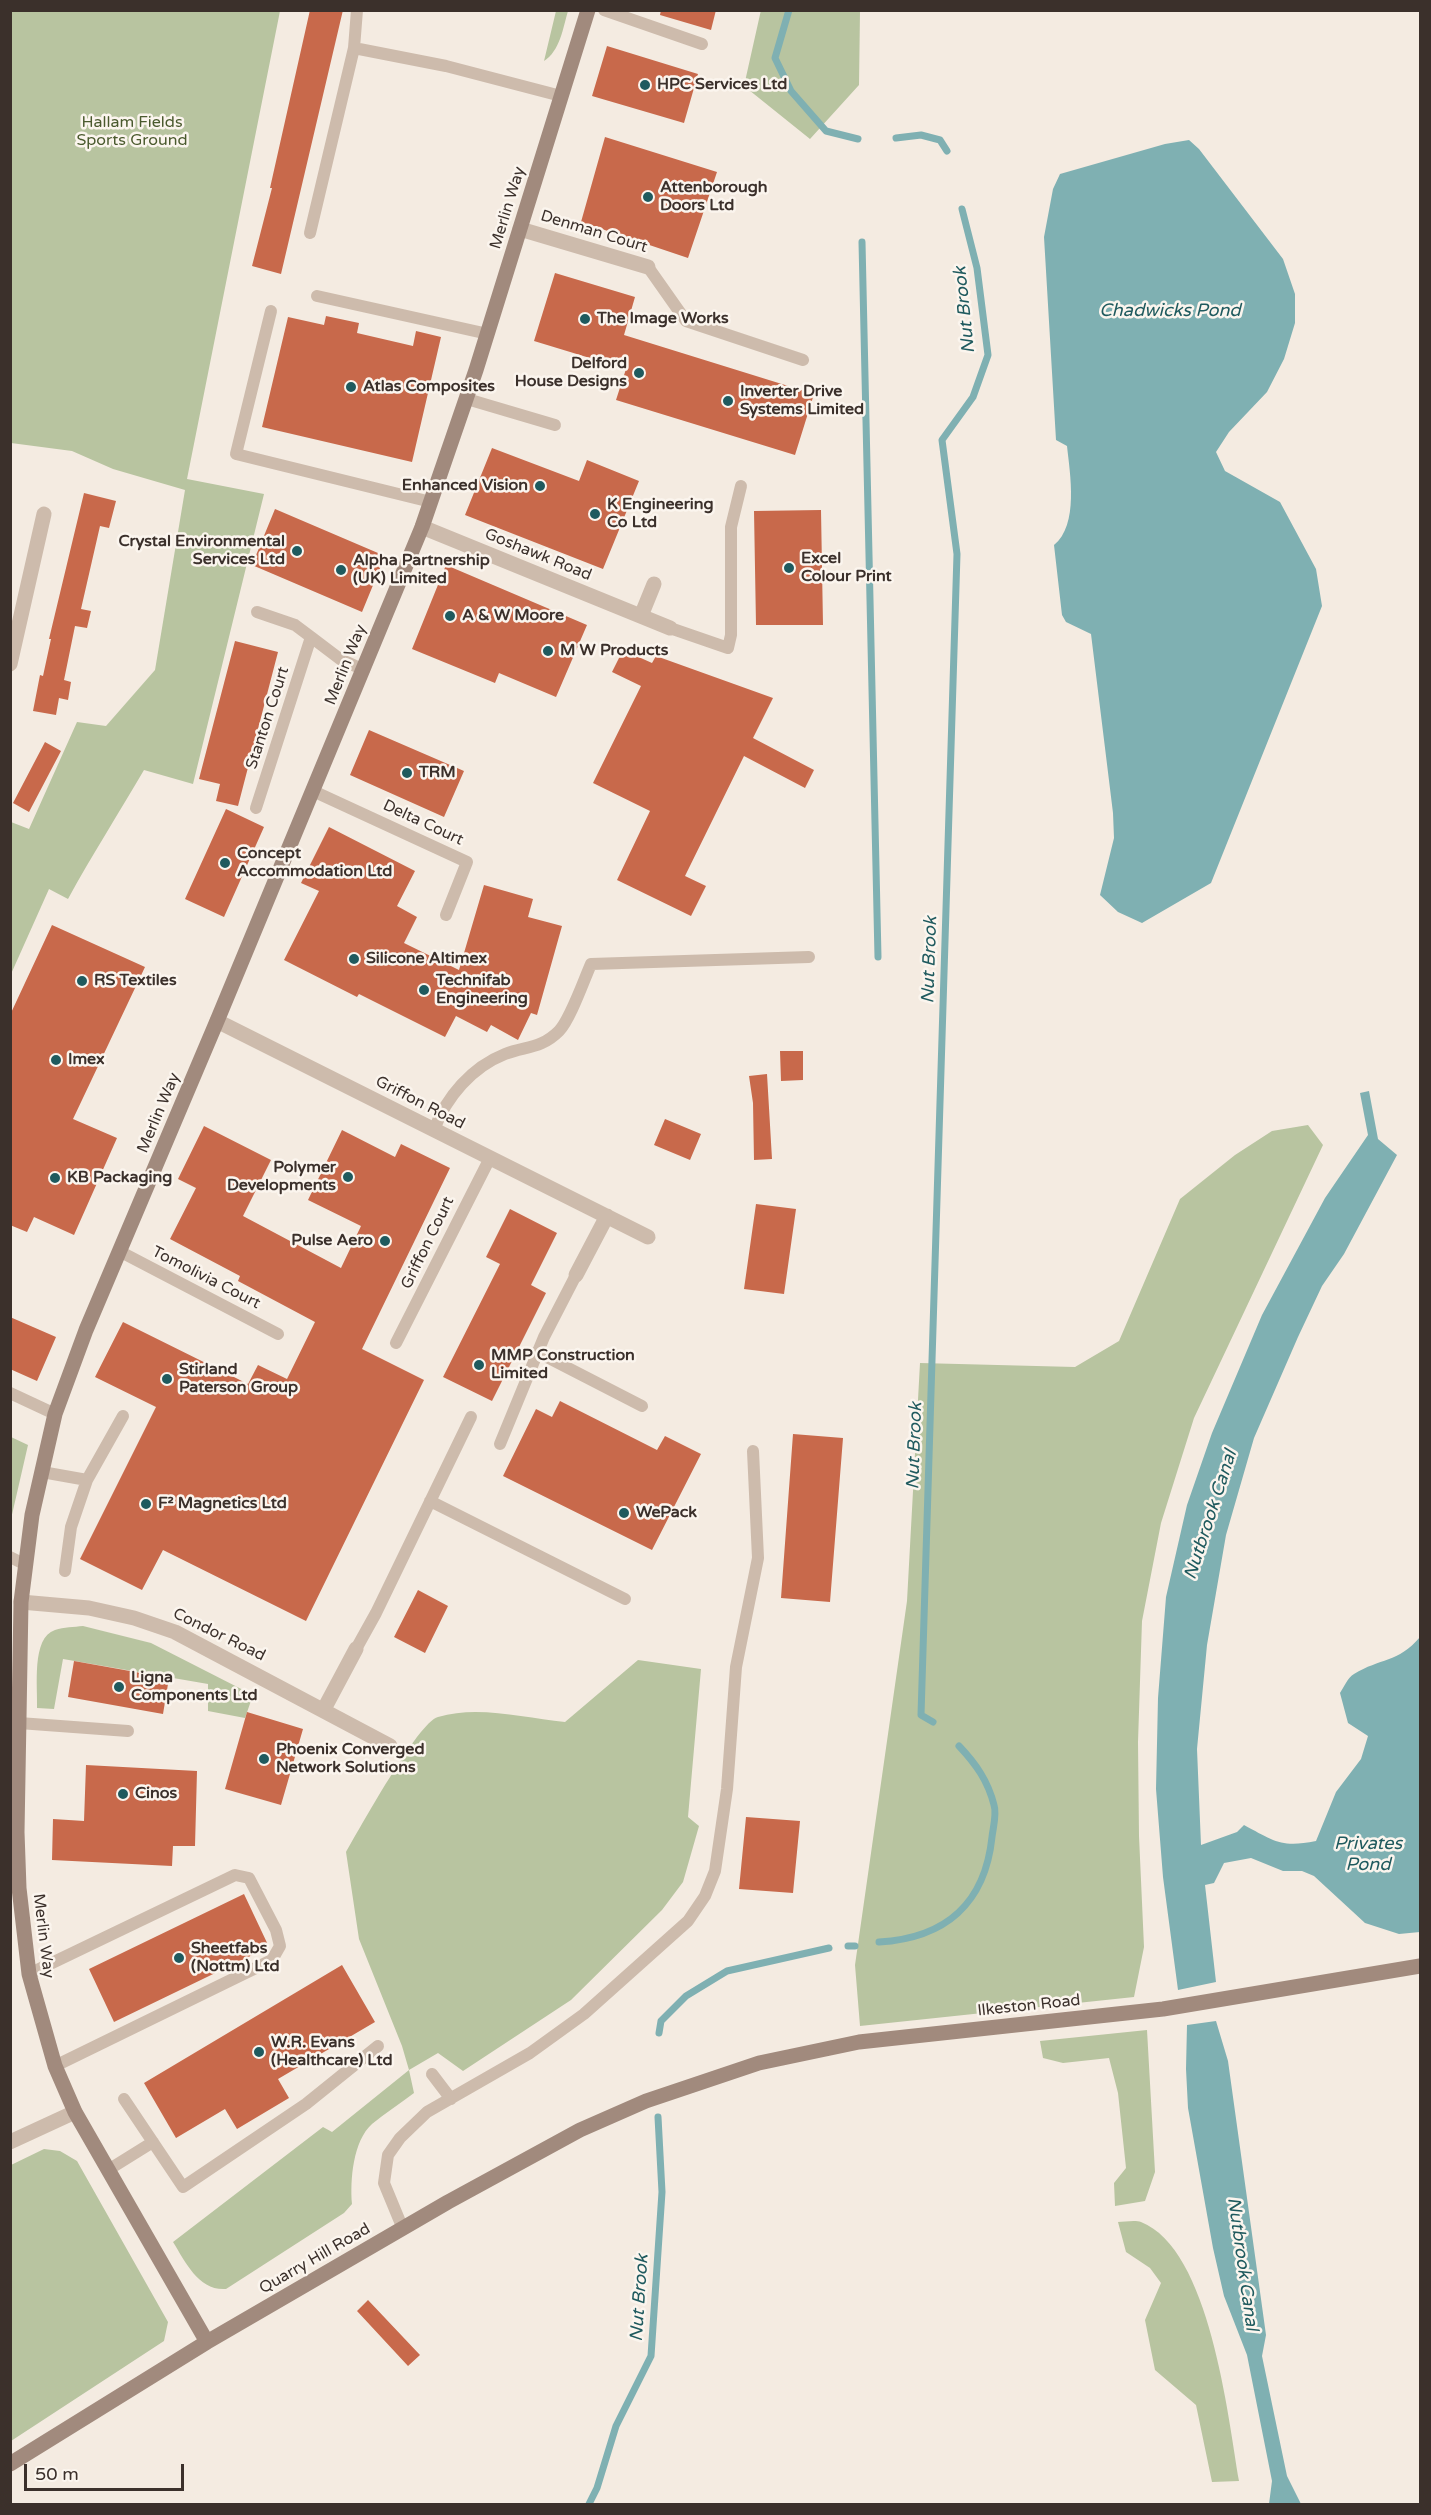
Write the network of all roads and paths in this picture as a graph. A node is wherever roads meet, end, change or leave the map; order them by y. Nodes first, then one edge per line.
1 (357, 10) edge
2 (588, 10) edge
3 (604, 10) edge
4 (628, 14) edge
5 (702, 44) dead end
6 (354, 48) junction
7 (561, 96) junction
8 (520, 229) junction
9 (310, 233) dead end
10 (648, 267) joint
11 (317, 296) dead end
12 (270, 310) dead end
13 (488, 334) junction
14 (803, 360) dead end
15 (467, 399) junction
16 (555, 425) dead end
17 (741, 486) dead end
18 (431, 502) junction
19 (44, 514) dead end
20 (422, 527) junction
21 (654, 584) dead end
22 (257, 612) dead end
23 (641, 616) junction
24 (670, 628) joint
25 (311, 637) junction
26 (11, 656) edge
27 (364, 670) junction
28 (313, 791) junction
29 (256, 808) dead end
30 (446, 915) dead end
31 (809, 957) dead end
32 (217, 1021) junction
33 (434, 1130) junction
34 (490, 1158) junction
35 (607, 1216) junction
36 (648, 1237) dead end
37 (119, 1251) junction
38 (576, 1275) joint
39 (278, 1334) dead end
40 (396, 1343) dead end
41 (537, 1352) junction
42 (10, 1393) edge
43 (642, 1406) dead end
44 (55, 1414) junction
45 (123, 1416) dead end
46 (471, 1417) dead end
47 (500, 1444) dead end
48 (753, 1451) dead end
49 (42, 1472) junction
50 (87, 1480) junction
51 (430, 1501) junction
52 (10, 1557) edge
53 (26, 1565) junction
54 (65, 1571) dead end
55 (625, 1599) dead end
56 (21, 1602) junction
57 (356, 1649) joint
58 (324, 1709) junction
59 (16, 1729) edge
60 (128, 1731) dead end
61 (390, 1746) dead end
62 (14, 1769) edge
63 (1420, 1966) edge
64 (28, 1974) junction
65 (378, 2046) dead end
66 (55, 2066) junction
67 (432, 2074) dead end
68 (123, 2099) dead end
69 (451, 2099) junction
70 (646, 2101) joint
71 (75, 2112) junction
72 (10, 2142) edge
73 (153, 2142) junction
74 (108, 2170) junction
75 (403, 2229) junction
76 (207, 2342) junction
77 (10, 2464) edge

1 - 6 lane
2 - 7 street, Merlin Way
3 - 4 lane
4 - 5 lane
6 - 7 lane
6 - 9 lane
7 - 8 street, Merlin Way
8 - 10 street, Denman Court
8 - 13 street, Merlin Way
10 - 14 lane, Denman Court
11 - 13 lane
12 - 18 lane
13 - 15 street, Merlin Way
15 - 16 lane
15 - 18 street, Merlin Way
17 - 24 lane
18 - 20 street, Merlin Way
19 - 26 street
20 - 23 street, Goshawk Road
20 - 27 street, Merlin Way
21 - 23 street
22 - 25 lane
23 - 24 street, Goshawk Road
25 - 27 lane
25 - 29 lane, Stanton Court
27 - 28 street, Merlin Way
28 - 30 lane, Delta Court
28 - 32 street, Merlin Way
31 - 33 lane
32 - 33 street, Griffon Road
32 - 37 street, Merlin Way
33 - 34 street, Griffon Road
34 - 35 street, Griffon Road
34 - 40 lane, Griffon Court
35 - 36 street, Griffon Road
35 - 38 street
37 - 39 lane, Tomolivia Court
37 - 44 street, Merlin Way
38 - 41 lane
41 - 43 lane
41 - 47 lane
42 - 44 lane
44 - 49 street, Merlin Way
45 - 50 lane
46 - 51 lane
48 - 69 lane
49 - 50 lane
49 - 53 street, Merlin Way
50 - 54 lane
51 - 55 lane
51 - 57 lane
52 - 53 lane
53 - 56 street, Merlin Way
56 - 58 street, Condor Road
56 - 59 street, Merlin Way
57 - 58 street
58 - 61 street, Condor Road
59 - 60 lane
59 - 62 street, Merlin Way
62 - 64 street, Merlin Way
63 - 70 street, Ilkeston Road
64 - 66 street, Merlin Way
64 - 66 lane
65 - 73 lane
66 - 71 street, Merlin Way
67 - 69 lane
68 - 73 lane
69 - 75 lane
70 - 75 street, Quarry Hill Road
71 - 72 street
71 - 74 street, Merlin Way
73 - 74 lane
74 - 76 street, Merlin Way
75 - 76 street, Quarry Hill Road
76 - 77 street, Quarry Hill Road

